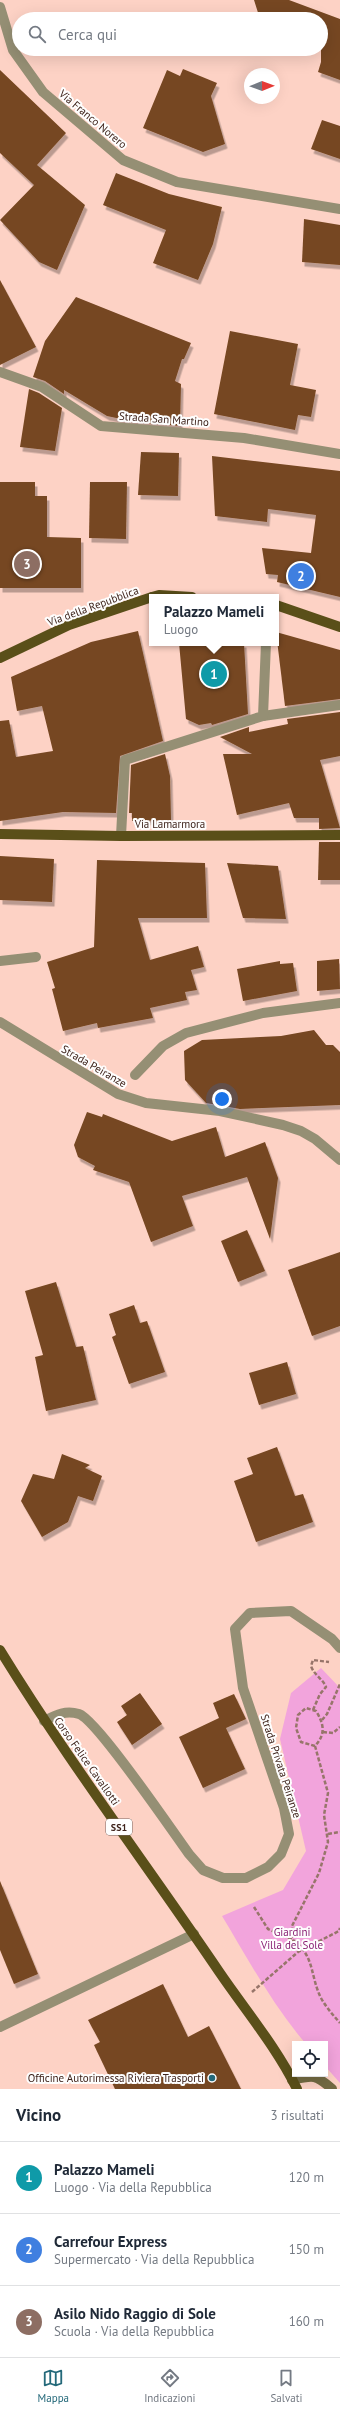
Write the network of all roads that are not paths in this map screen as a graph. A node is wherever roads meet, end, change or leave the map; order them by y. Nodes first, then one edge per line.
1 (0, 7) edge
2 (12, 47) edge
3 (17, 56) edge
4 (340, 209) edge
5 (0, 372) edge
6 (340, 454) edge
7 (149, 598) edge
8 (279, 606) edge
9 (340, 627) edge
10 (266, 646) edge
11 (0, 658) edge
12 (340, 705) edge
13 (263, 716) junction
14 (0, 834) edge
15 (340, 835) edge
16 (121, 836) junction
17 (36, 957) dead end
18 (0, 961) edge
19 (340, 1003) edge
20 (0, 1022) edge
21 (135, 1076) dead end
22 (340, 1160) edge
23 (340, 1648) edge
24 (0, 1650) edge
25 (44, 1720) junction
26 (194, 1934) junction
27 (0, 2027) edge
28 (295, 2084) edge
29 (332, 2089) edge

1 - 2 street, Via Franco Norero
3 - 4 street, Via Franco Norero
5 - 6 street, Strada San Martino
7 - 11 main road, Via della Repubblica
8 - 9 main road
10 - 13 street
12 - 13 street
13 - 16 street
14 - 16 main road, Via Lamarmora
15 - 16 main road, Via Lamarmora
17 - 18 street
19 - 21 street
20 - 22 street, Strada Peiranze
23 - 25 street, Strada Privata Peiranze
24 - 25 main road, Corso Felice Cavallotti / SS1
25 - 26 main road, Corso Felice Cavallotti / SS1
26 - 27 street
26 - 28 main road, Corso Felice Cavallotti / SS1
28 - 29 street

